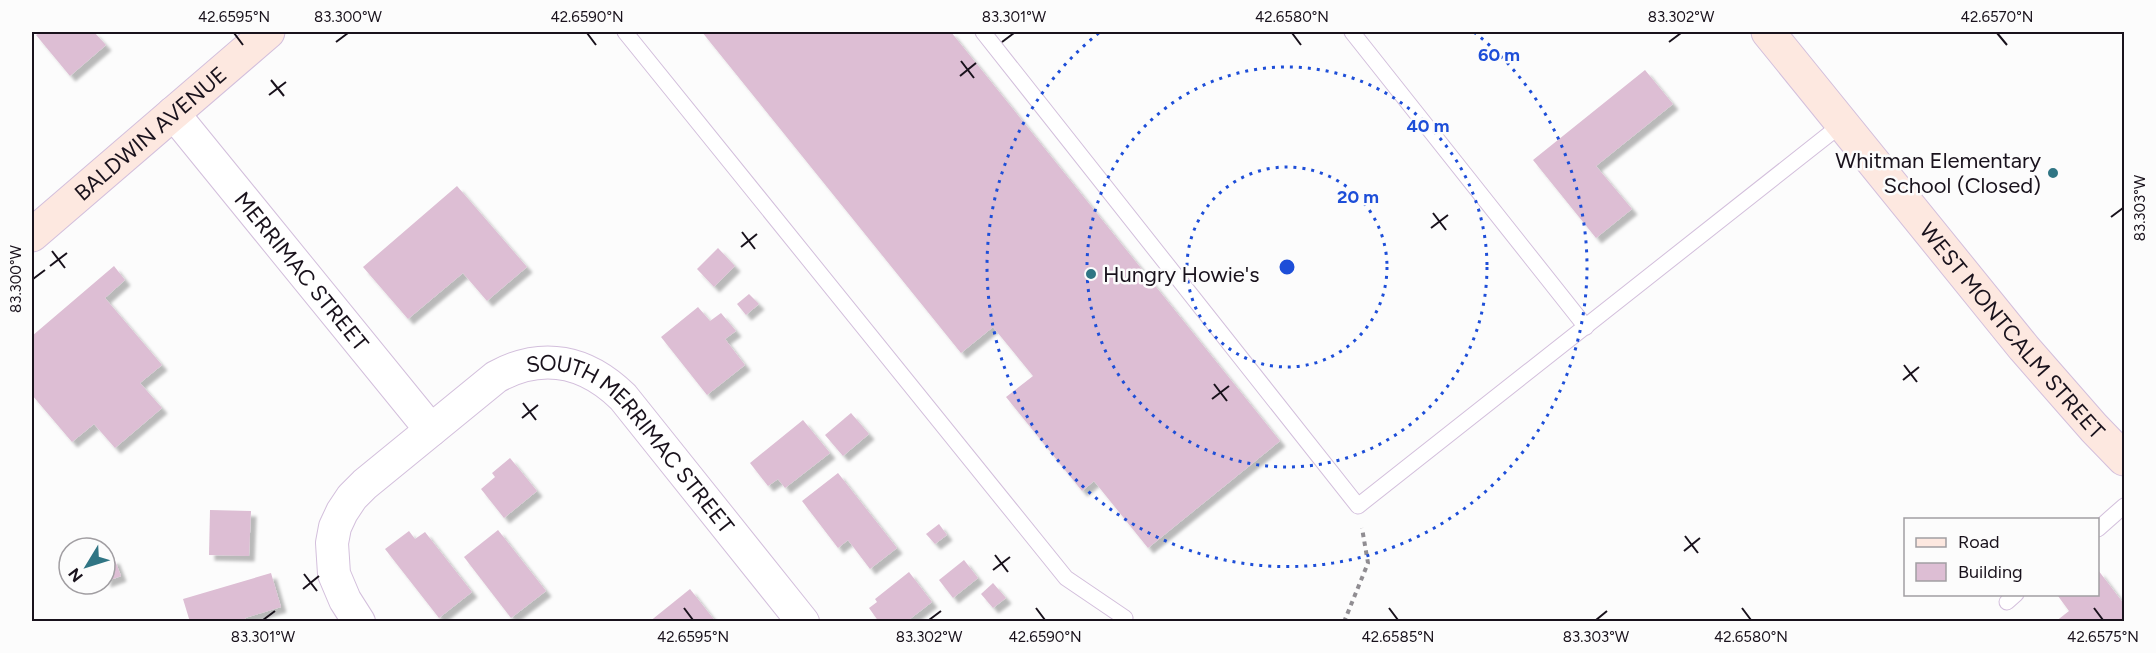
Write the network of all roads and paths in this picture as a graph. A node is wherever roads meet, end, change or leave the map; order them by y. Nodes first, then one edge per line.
1 (268, 32) edge
2 (626, 32) edge
3 (983, 32) edge
4 (1352, 32) edge
5 (1768, 32) edge
6 (173, 113) junction
7 (1842, 124) junction
8 (32, 235) edge
9 (1586, 327) junction
10 (431, 430) junction
11 (2124, 459) edge
12 (1358, 506) junction
13 (2124, 506) edge
14 (2099, 527) edge
15 (1125, 618) dead end
16 (359, 621) edge
17 (803, 621) edge
18 (1344, 621) edge

1 - 6 main road, BALDWIN AVENUE
2 - 15 lane
3 - 12 lane
4 - 9 lane
5 - 7 main road, WEST MONTCALM STREET
6 - 8 main road, BALDWIN AVENUE
6 - 10 street, MERRIMAC STREET
7 - 9 lane
7 - 11 main road, WEST MONTCALM STREET
9 - 12 lane
10 - 16 street, SOUTH MERRIMAC STREET
10 - 17 street, SOUTH MERRIMAC STREET
12 - 18 path
13 - 14 lane

